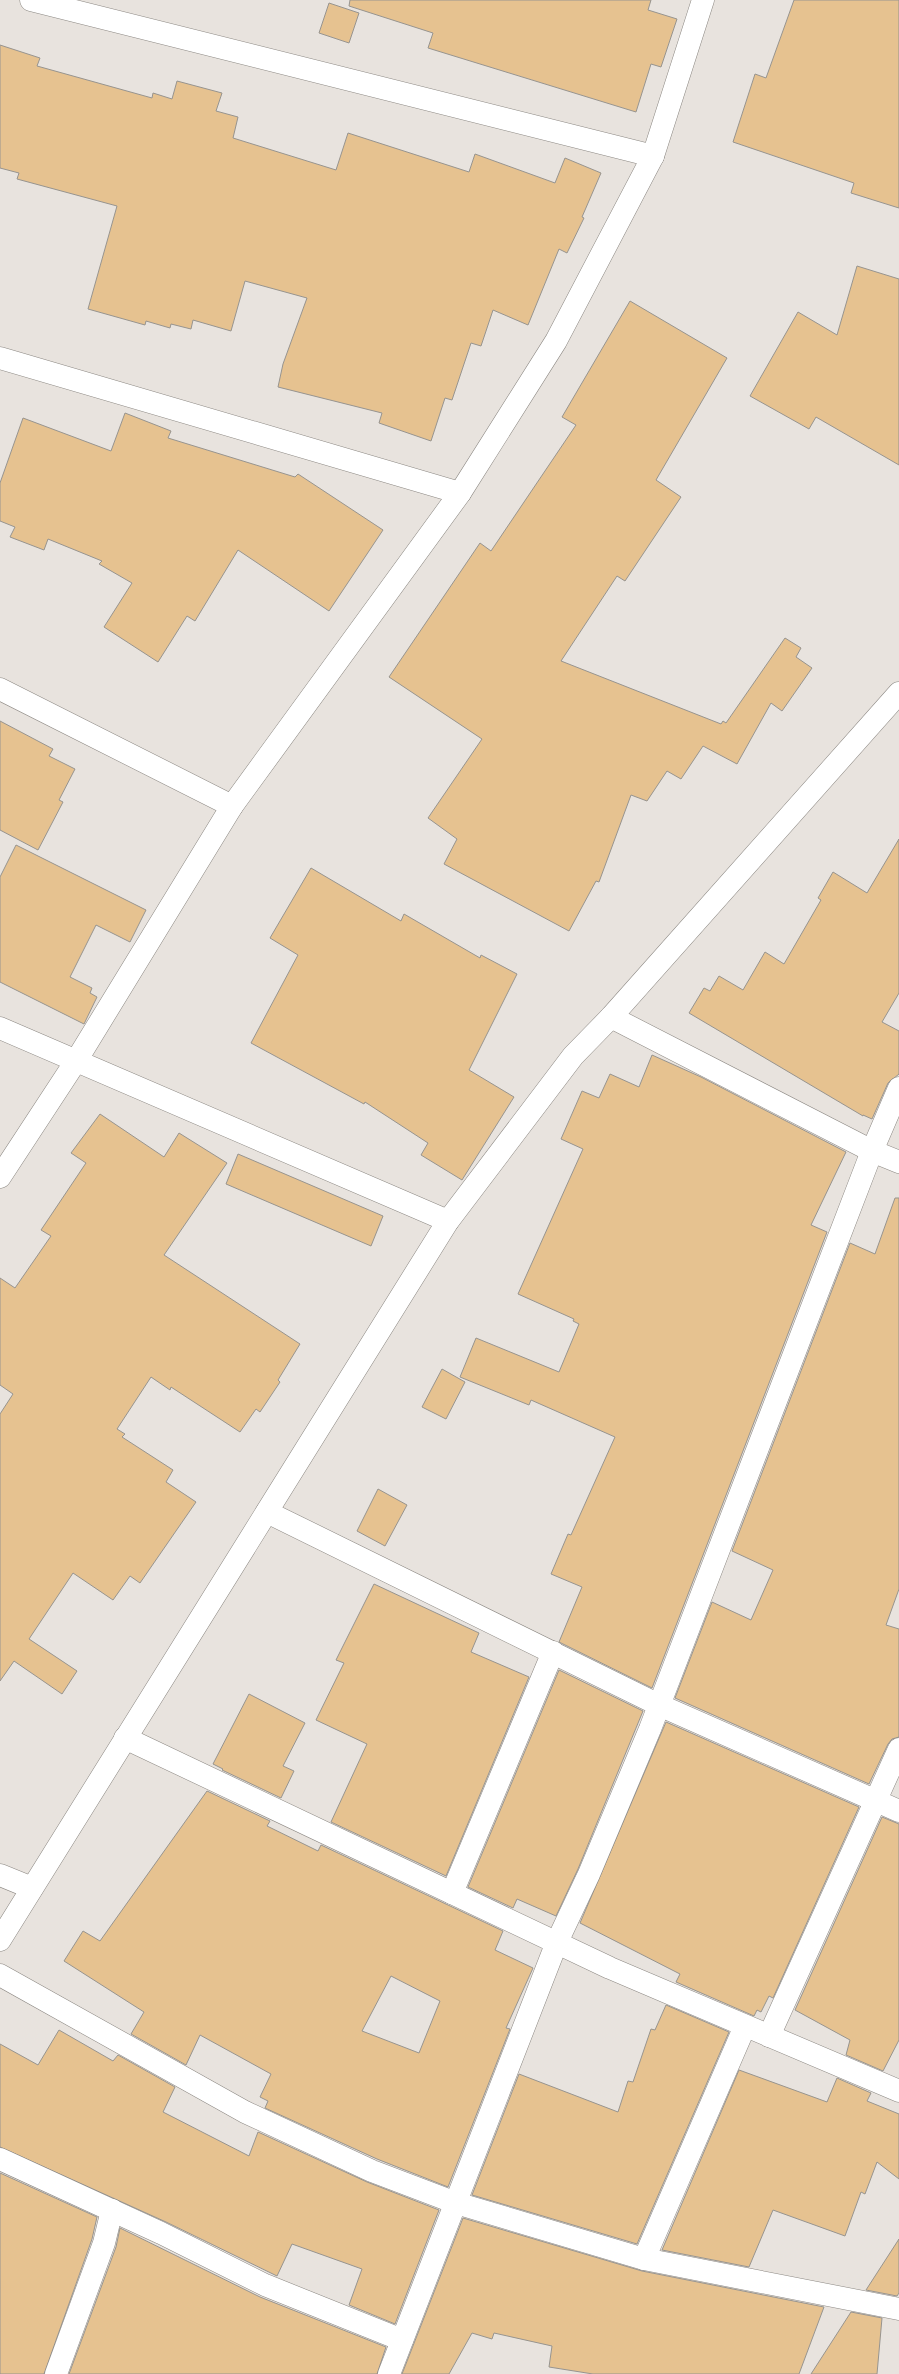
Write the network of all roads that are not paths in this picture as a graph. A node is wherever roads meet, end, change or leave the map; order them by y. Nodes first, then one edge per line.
1 (31, 0) edge
2 (703, 0) edge
3 (653, 156) junction
4 (0, 358) edge
5 (460, 493) junction
6 (0, 689) edge
7 (899, 693) edge
8 (232, 806) junction
9 (611, 1017) junction
10 (0, 1028) edge
11 (76, 1061) junction
12 (899, 1088) edge
13 (872, 1151) junction
14 (899, 1162) edge
15 (0, 1177) edge
16 (448, 1221) junction
17 (267, 1512) junction
18 (553, 1652) junction
19 (659, 1705) junction
20 (125, 1738) junction
21 (899, 1749) edge
22 (875, 1800) junction
23 (899, 1811) edge
24 (0, 1875) edge
25 (32, 1888) junction
26 (452, 1893) junction
27 (0, 1940) edge
28 (556, 1942) junction
29 (0, 1975) edge
30 (745, 2026) junction
31 (769, 2036) junction
32 (899, 2091) edge
33 (0, 2159) edge
34 (456, 2203) junction
35 (112, 2210) junction
36 (644, 2259) junction
37 (899, 2309) edge
38 (402, 2340) junction
39 (56, 2374) edge
40 (389, 2374) edge

1 - 3 street
2 - 3 street
3 - 5 street
4 - 5 street
5 - 8 street
6 - 8 street
7 - 9 street
8 - 11 street
9 - 13 street
9 - 16 street
10 - 11 street
11 - 15 street
11 - 16 street
12 - 13 street
13 - 14 street
13 - 19 street
16 - 17 street
17 - 18 street
17 - 20 street
18 - 19 street
18 - 26 street
19 - 22 street
19 - 28 street
20 - 25 street
20 - 26 street
21 - 22 street
22 - 23 street
22 - 31 street
24 - 25 street
25 - 27 street
26 - 28 street
28 - 30 street
28 - 34 street
29 - 34 street
30 - 31 street
30 - 36 street
31 - 32 street
33 - 35 street
34 - 36 street
34 - 38 street
35 - 38 street
35 - 39 street
36 - 37 street
38 - 40 street

